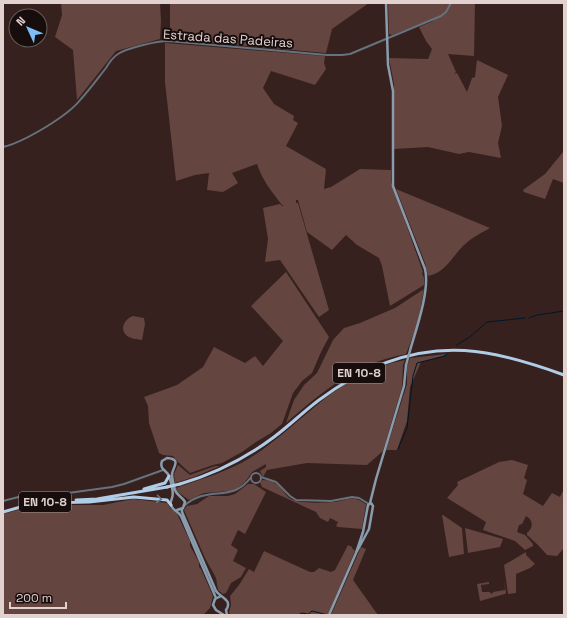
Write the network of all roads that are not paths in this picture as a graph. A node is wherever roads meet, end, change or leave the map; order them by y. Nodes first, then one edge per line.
1 (386, 3) edge
2 (451, 3) edge
3 (387, 38) junction
4 (3, 147) edge
5 (564, 375) edge
6 (161, 466) junction
7 (163, 470) junction
8 (174, 470) junction
9 (156, 473) junction
10 (168, 474) junction
11 (251, 477) junction
12 (261, 478) junction
13 (252, 482) junction
14 (246, 484) junction
15 (180, 496) junction
16 (117, 497) junction
17 (173, 498) junction
18 (184, 500) junction
19 (3, 501) edge
20 (189, 502) junction
21 (171, 505) junction
22 (369, 505) junction
23 (183, 507) junction
24 (177, 510) junction
25 (3, 511) edge
26 (364, 528) junction
27 (368, 529) junction
28 (356, 553) junction
29 (220, 596) junction
30 (216, 598) junction
31 (226, 610) junction
32 (220, 612) junction
33 (225, 615) edge
34 (329, 615) edge

1 - 3 main road
2 - 3 street, Estrada das Padeiras
3 - 4 street, Estrada das Padeiras
3 - 22 main road, bridge
5 - 16 highway, EN 10-8, bridge
6 - 7 main road
6 - 8 main road
6 - 9 street
7 - 9 street
7 - 10 main road
8 - 10 main road
8 - 15 main road
9 - 19 street
10 - 16 highway
10 - 17 main road
11 - 12 street
11 - 13 street
11 - 14 street
12 - 13 street
12 - 22 street
13 - 14 street
14 - 20 street
15 - 17 main road
15 - 18 main road
16 -> 21 highway
16 - 25 highway, EN 10-8
17 - 21 main road
18 - 20 street
18 - 23 main road
20 - 23 street
21 - 24 main road
22 - 26 main road
22 - 27 main road
23 - 24 main road
23 - 29 main road
24 - 30 main road
26 - 27 main road
26 - 28 main road
27 - 28 main road
28 - 34 main road
29 - 30 main road
29 - 31 main road
30 - 32 main road
31 - 32 main road
31 - 33 main road
32 - 33 main road

